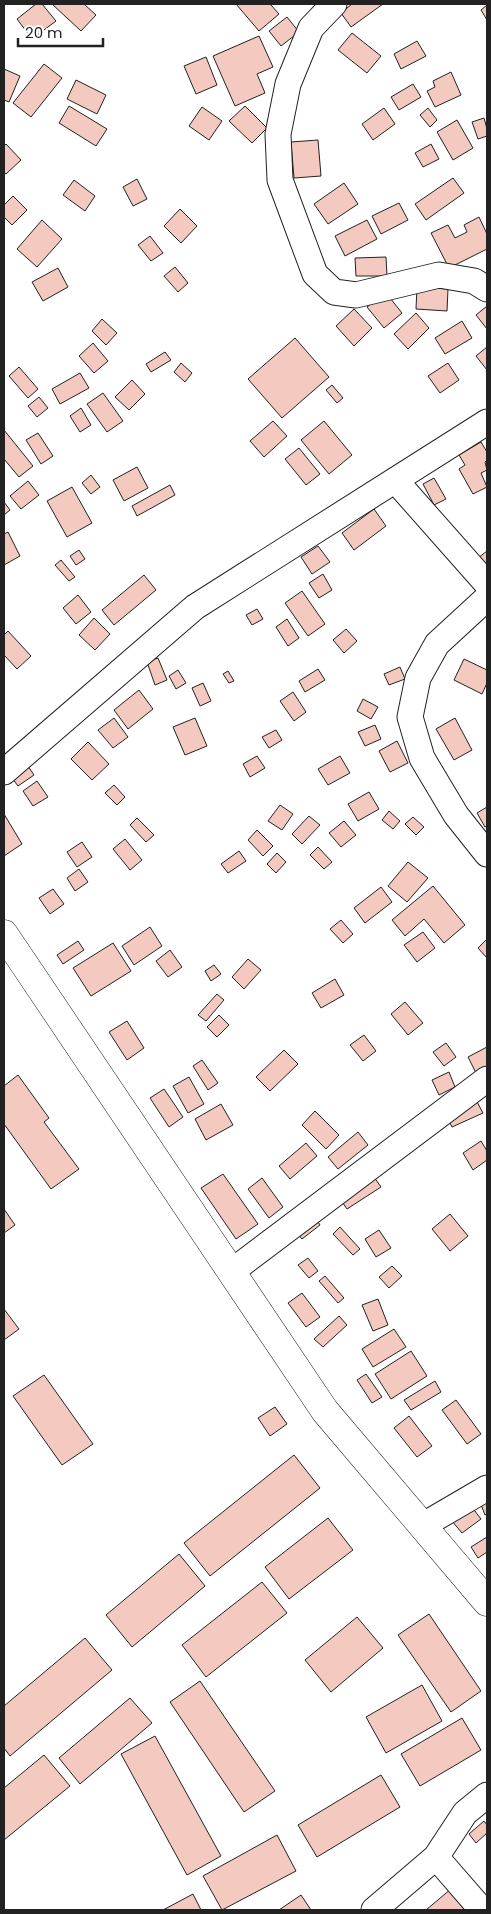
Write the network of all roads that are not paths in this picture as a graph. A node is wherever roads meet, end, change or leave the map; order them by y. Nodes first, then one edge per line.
1 (334, 4) edge
2 (487, 289) edge
3 (487, 422) edge
4 (395, 480) junction
5 (487, 584) edge
6 (487, 598) edge
7 (4, 772) edge
8 (487, 854) edge
9 (4, 934) edge
10 (487, 1079) edge
11 (231, 1272) junction
12 (487, 1488) edge
13 (422, 1526) junction
14 (487, 1602) edge
15 (487, 1796) edge
16 (436, 1857) junction
17 (374, 1910) edge
18 (482, 1910) edge

1 - 2 street
3 - 4 street
4 - 5 street
4 - 7 street
6 - 8 street
9 - 11 street
10 - 11 street
11 - 13 street
12 - 13 street
13 - 14 street
15 - 16 street
16 - 17 street
16 - 18 street

